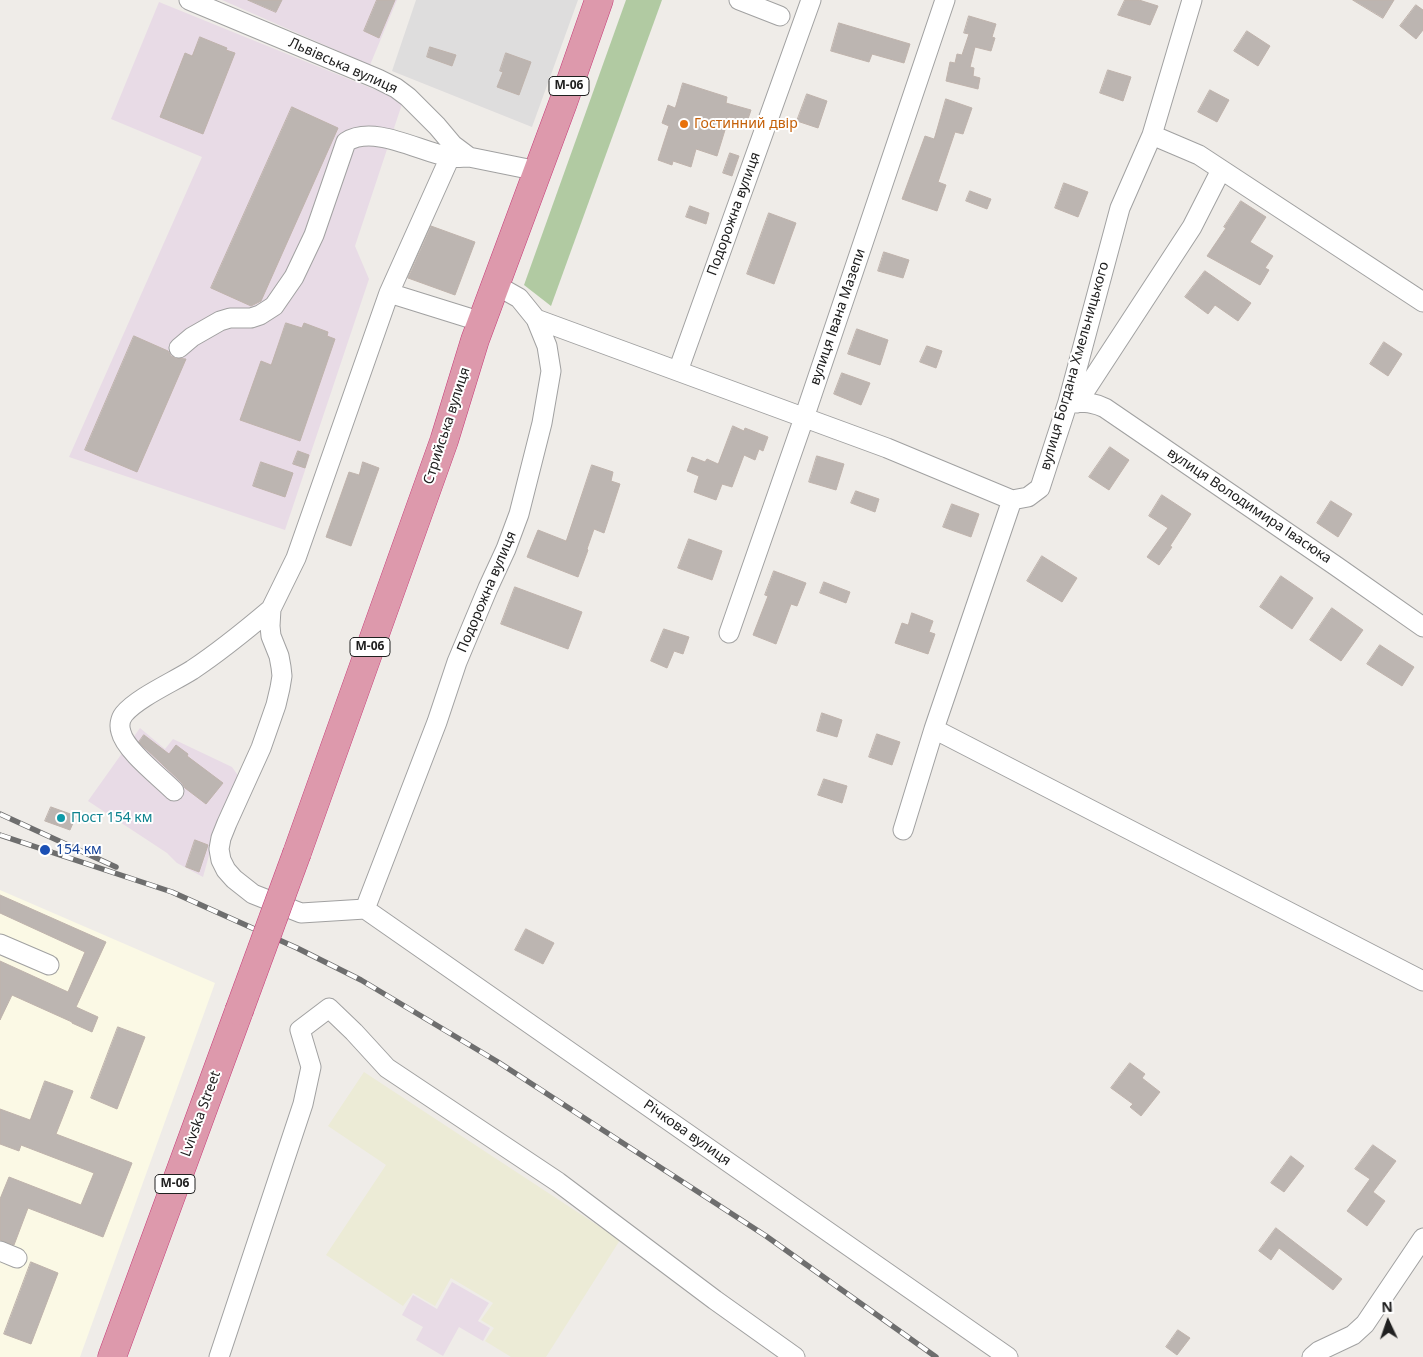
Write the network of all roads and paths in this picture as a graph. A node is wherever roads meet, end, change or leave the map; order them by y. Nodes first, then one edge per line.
1 (189, 0) edge
2 (599, 0) edge
3 (739, 0) edge
4 (811, 0) edge
5 (945, 0) edge
6 (1192, 0) edge
7 (780, 16) dead end
8 (1152, 135) junction
9 (450, 157) junction
10 (469, 158) junction
11 (538, 170) junction
12 (1221, 170) junction
13 (496, 284) junction
14 (389, 293) junction
15 (1423, 302) edge
16 (536, 318) junction
17 (482, 322) junction
18 (179, 348) dead end
19 (678, 371) junction
20 (1073, 402) junction
21 (804, 418) junction
22 (1012, 500) junction
23 (271, 610) junction
24 (1423, 627) edge
25 (728, 633) dead end
26 (934, 729) junction
27 (174, 791) dead end
28 (903, 830) dead end
29 (366, 909) junction
30 (0, 944) edge
31 (49, 965) dead end
32 (1423, 981) edge
33 (239, 1012) joint
34 (1423, 1238) edge
35 (112, 1357) edge
36 (219, 1357) edge
37 (795, 1357) edge
38 (1008, 1357) edge
39 (1312, 1357) edge

1 - 10 street, Львівська вулиця
2 - 11 highway, Стрийська вулиця / М-06
3 - 7 street
4 - 19 street, Подорожна вулиця
5 - 21 street, вулиця Івана Мазепи
6 - 8 street, вулиця Богдана Хмельницького
8 - 12 street
8 - 20 street, вулиця Богдана Хмельницького
9 - 10 street
9 - 14 street
9 - 18 street
10 - 11 street
11 - 13 highway, Стрийська вулиця / М-06
12 - 15 street
12 - 20 street
13 - 16 street, Подорожна вулиця
13 - 17 highway, Стрийська вулиця / М-06
14 - 17 street
14 - 23 street
16 - 19 street
16 - 29 street, Подорожна вулиця
17 - 33 highway, Стрийська вулиця / М-06, bridge
19 - 21 street
20 - 22 street, вулиця Богдана Хмельницького
20 - 24 street, вулиця Володимира Івасюка
21 - 22 street
21 - 25 street, вулиця Івана Мазепи
22 - 26 street
23 - 27 street
23 - 29 street
26 - 28 street
26 - 32 street
29 - 38 street, Річкова вулиця
30 - 31 street
33 - 35 highway, Lvivska Street / М-06
34 - 39 street
36 - 37 street

